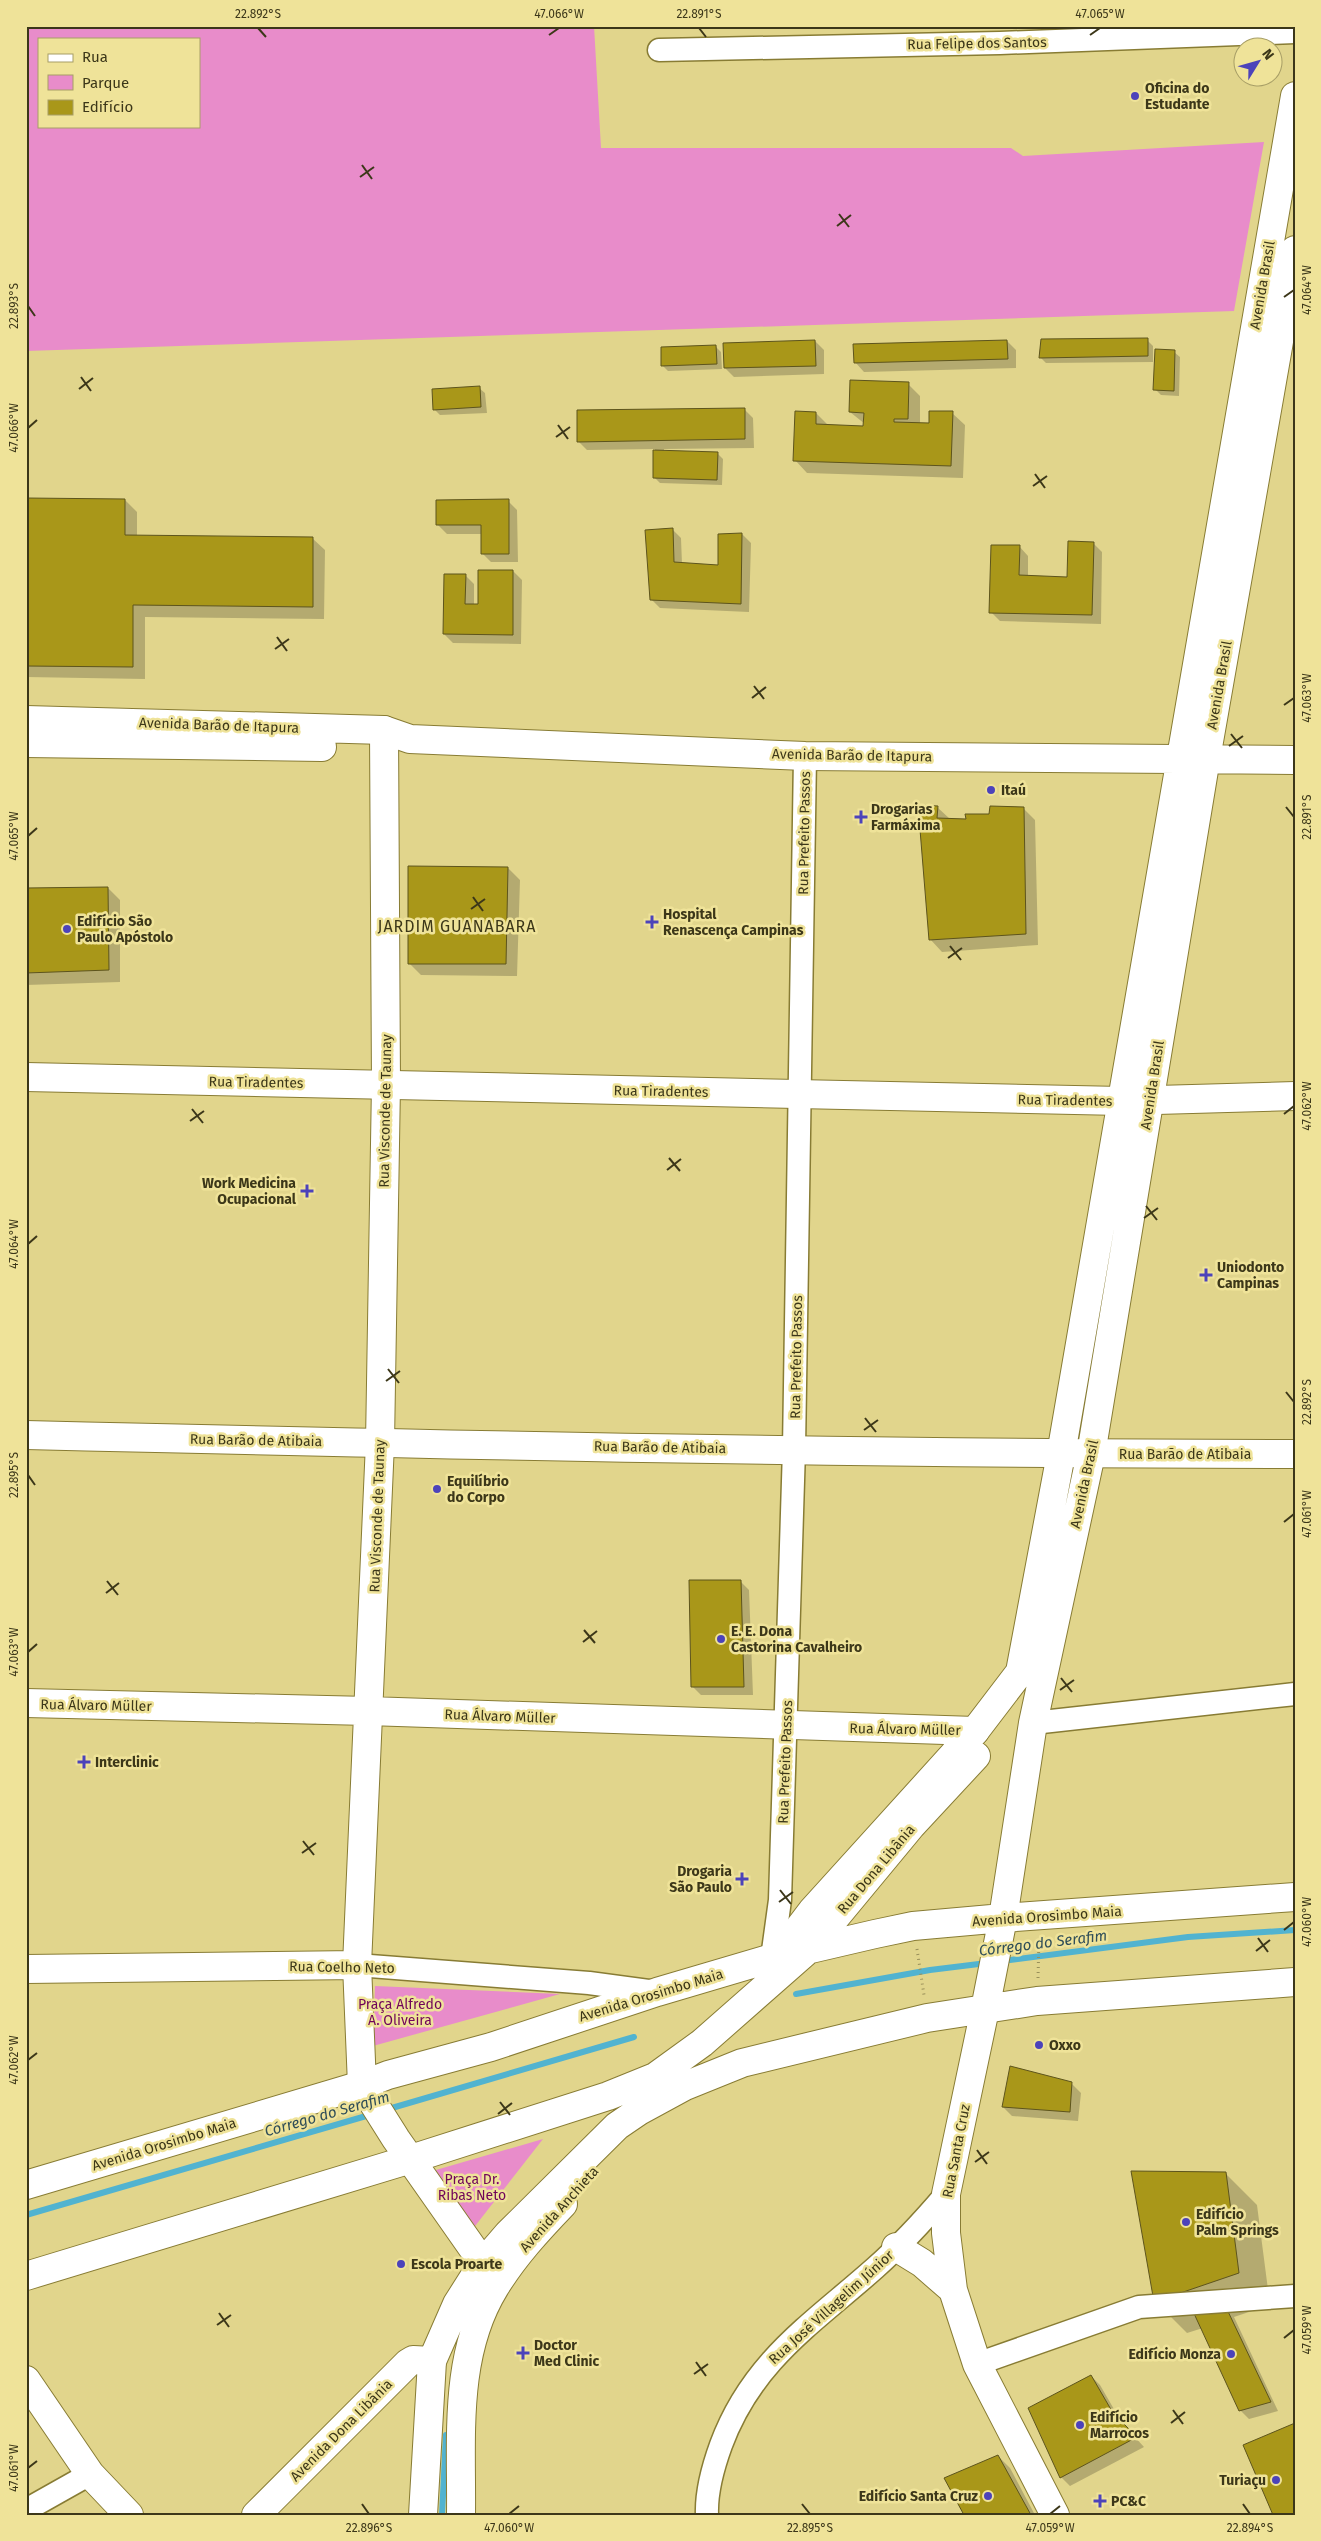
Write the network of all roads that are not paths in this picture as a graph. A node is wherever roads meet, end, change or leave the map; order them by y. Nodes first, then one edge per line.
1 (1295, 32) edge
2 (1000, 34) edge
3 (659, 50) dead end
4 (1295, 96) edge
5 (1295, 250) edge
6 (26, 720) edge
7 (393, 738) junction
8 (26, 743) edge
9 (805, 756) junction
10 (1193, 758) junction
11 (1295, 760) edge
12 (26, 1077) edge
13 (386, 1084) junction
14 (801, 1095) junction
15 (1295, 1096) edge
16 (1150, 1100) junction
17 (1121, 1101) junction
18 (26, 1435) edge
19 (380, 1443) junction
20 (794, 1449) junction
21 (1061, 1454) junction
22 (1091, 1454) junction
23 (1295, 1454) edge
24 (1020, 1672) junction
25 (1295, 1694) edge
26 (26, 1704) edge
27 (368, 1711) junction
28 (1033, 1723) junction
29 (786, 1726) junction
30 (975, 1731) junction
31 (1295, 1897) edge
32 (1001, 1927) junction
33 (810, 1948) junction
34 (775, 1958) junction
35 (357, 1965) junction
36 (26, 1969) edge
37 (1295, 1982) edge
38 (657, 1992) junction
39 (987, 2001) junction
40 (732, 2067) junction
41 (367, 2094) junction
42 (403, 2149) junction
43 (26, 2185) edge
44 (946, 2194) junction
45 (896, 2247) junction
46 (483, 2264) junction
47 (26, 2276) edge
48 (953, 2290) junction
49 (1295, 2296) edge
50 (432, 2364) junction
51 (978, 2364) junction
52 (26, 2380) edge
53 (90, 2474) junction
54 (26, 2510) edge
55 (129, 2515) edge
56 (256, 2515) edge
57 (423, 2515) edge
58 (461, 2515) edge
59 (707, 2515) edge
60 (1055, 2515) edge

1 - 2 street, Rua Felipe dos Santos
2 - 3 street, Rua Felipe dos Santos
4 - 10 main road, Avenida Brasil
5 - 10 main road, Avenida Brasil
6 - 7 main road, Avenida Barão de Itapura
7 - 8 main road, Avenida Barão de Itapura
7 - 9 main road, Avenida Barão de Itapura
7 - 13 main road, Rua Visconde de Taunay
9 - 10 main road, Avenida Barão de Itapura
9 - 14 street, Rua Prefeito Passos
10 - 11 main road, Avenida Barão de Itapura
10 - 16 main road, Avenida Brasil
10 - 17 main road, Avenida Brasil
12 - 13 main road, Rua Tiradentes
13 - 14 main road, Rua Tiradentes
13 - 19 main road, Rua Visconde de Taunay
14 - 17 main road, Rua Tiradentes
14 - 20 street, Rua Prefeito Passos
15 - 16 main road, Rua Tiradentes
16 - 17 main road, Rua Tiradentes
16 - 22 main road, Avenida Brasil
17 - 21 main road, Avenida Brasil
18 - 19 main road, Rua Barão de Atibaia
19 - 20 main road, Rua Barão de Atibaia
19 - 27 main road, Rua Visconde de Taunay
20 - 21 main road, Rua Barão de Atibaia
20 - 29 street, Rua Prefeito Passos
21 - 22 main road, Rua Barão de Atibaia
21 - 24 main road, Avenida Brasil
22 - 23 main road, Rua Barão de Atibaia
22 - 28 main road, Avenida Brasil
24 - 30 main road, Avenida Brasil
24 - 33 main road, Rua Dona Libânia
25 - 28 street
26 - 27 main road, Rua Álvaro Müller
27 - 29 main road, Rua Álvaro Müller
27 - 35 main road, Rua Visconde de Taunay
28 - 32 main road, Avenida Brasil
29 - 30 main road, Rua Álvaro Müller
29 - 34 street, Rua Prefeito Passos
30 - 34 main road, Rua Dona Libânia
31 - 32 main road, Avenida Orosimbo Maia
32 - 33 main road, Avenida Orosimbo Maia
32 - 39 main road, Rua Santa Cruz
33 - 34 main road, Avenida Orosimbo Maia
33 - 42 main road, Rua Dona Libânia
34 - 38 main road, Avenida Orosimbo Maia
35 - 36 main road, Rua Coelho Neto
35 - 38 street, Rua Coelho Neto
35 - 41 main road, Rua Visconde de Taunay
37 - 39 main road
38 - 41 main road, Avenida Orosimbo Maia
39 - 40 main road
39 - 44 main road, Rua Santa Cruz
40 - 46 main road
40 - 58 main road, Avenida Anchieta
41 - 42 main road, Rua Visconde de Taunay
41 - 43 main road, Avenida Orosimbo Maia
42 - 46 main road, Rua Visconde de Taunay
42 - 47 main road
44 - 45 street, Rua José Villagelim Júnior
44 - 48 main road, Rua Santa Cruz
45 - 48 main road
45 - 59 street, Rua José Villagelim Júnior
46 - 50 main road
48 - 51 main road, Rua Santa Cruz
49 - 51 street
50 - 56 main road, Avenida Dona Libânia
50 - 57 main road
51 - 60 main road, Rua Santa Cruz
52 - 53 main road
53 - 54 street
53 - 55 main road

